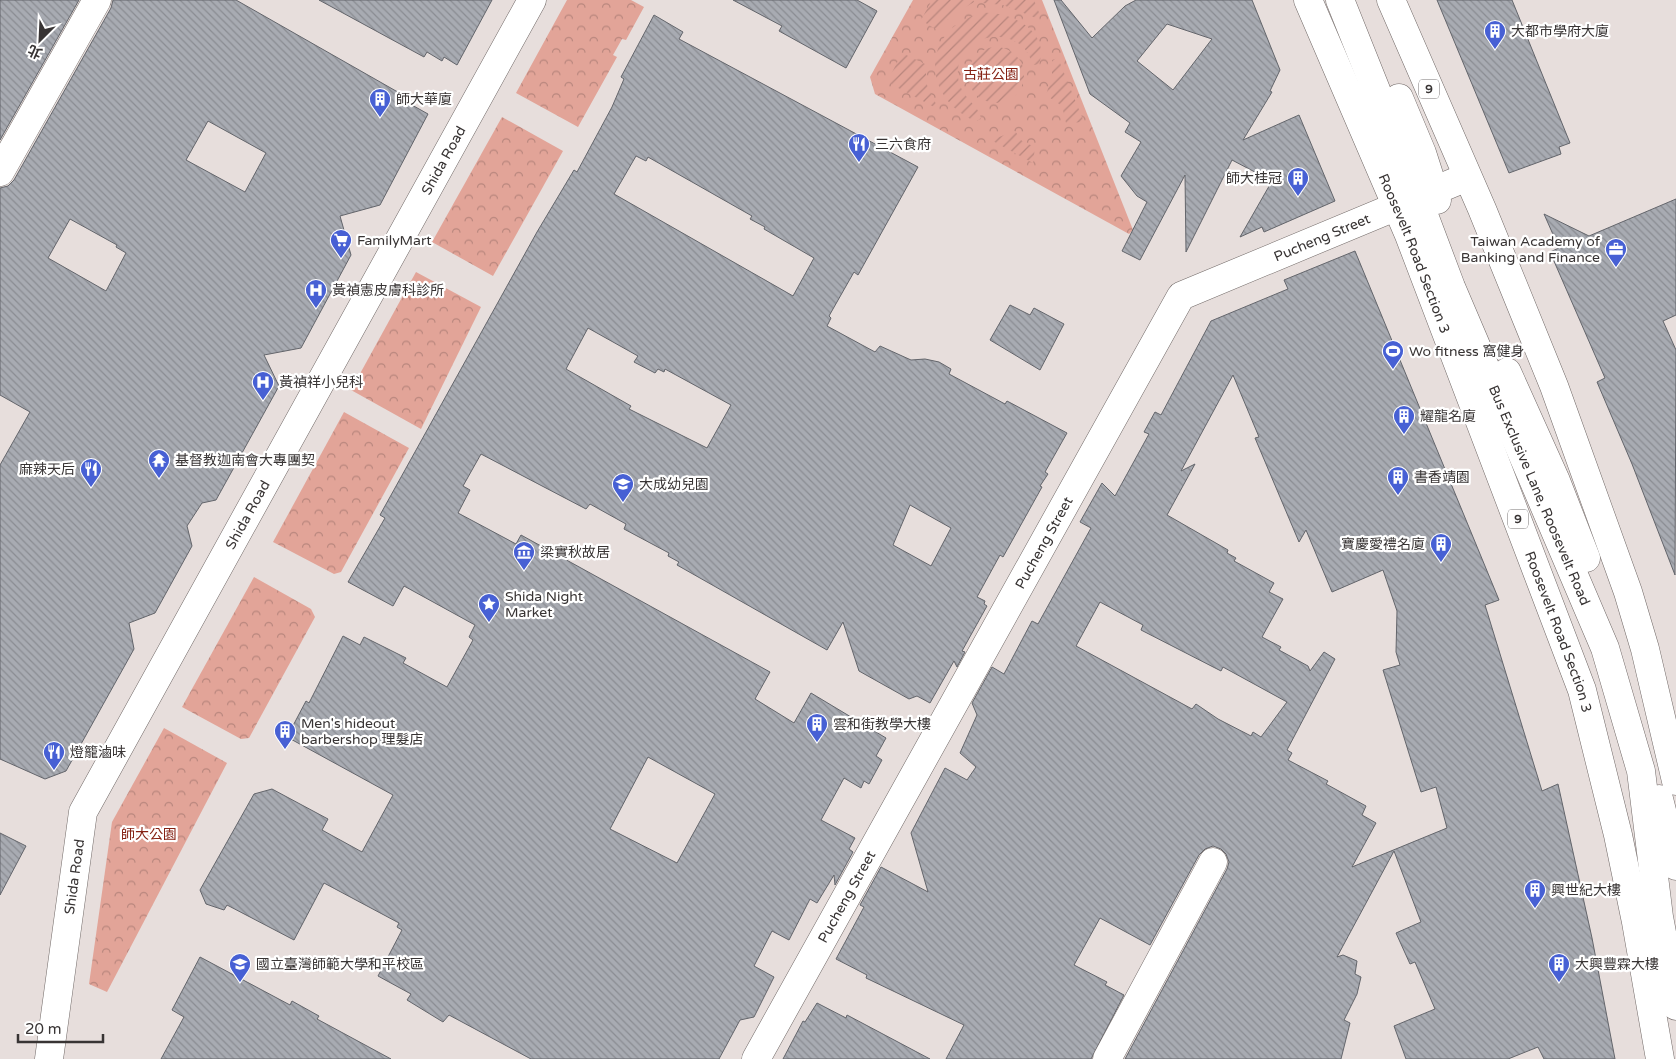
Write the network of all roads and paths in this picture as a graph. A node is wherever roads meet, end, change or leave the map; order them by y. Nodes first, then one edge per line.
1 (97, 0) edge
2 (532, 0) edge
3 (1308, 0) edge
4 (1340, 0) edge
5 (1357, 0) edge
6 (1394, 1) edge
7 (0, 172) edge
8 (1467, 177) junction
9 (1416, 199) junction
10 (1676, 781) edge
11 (1213, 862) dead end
12 (1676, 866) edge
13 (1676, 1006) edge
14 (49, 1059) edge
15 (756, 1059) edge
16 (1106, 1059) edge
17 (1660, 1059) edge

1 - 7 main road
2 - 14 main road, Shida Road
3 - 9 main road, Roosevelt Road Section 3 / 9
4 - 9 main road, Bus Exclusive Lane, Roosevelt Road / 9
5 - 9 main road, Bus Exclusive Lane, Roosevelt Road / 9
6 - 8 main road, 9
8 - 9 main road, Pucheng Street
8 - 10 main road, 9
9 - 12 main road, Bus Exclusive Lane, Roosevelt Road / 9
9 - 13 main road, Bus Exclusive Lane, Roosevelt Road / 9
9 - 15 main road, Pucheng Street
9 - 17 main road, Roosevelt Road Section 3 / 9
11 - 16 main road

